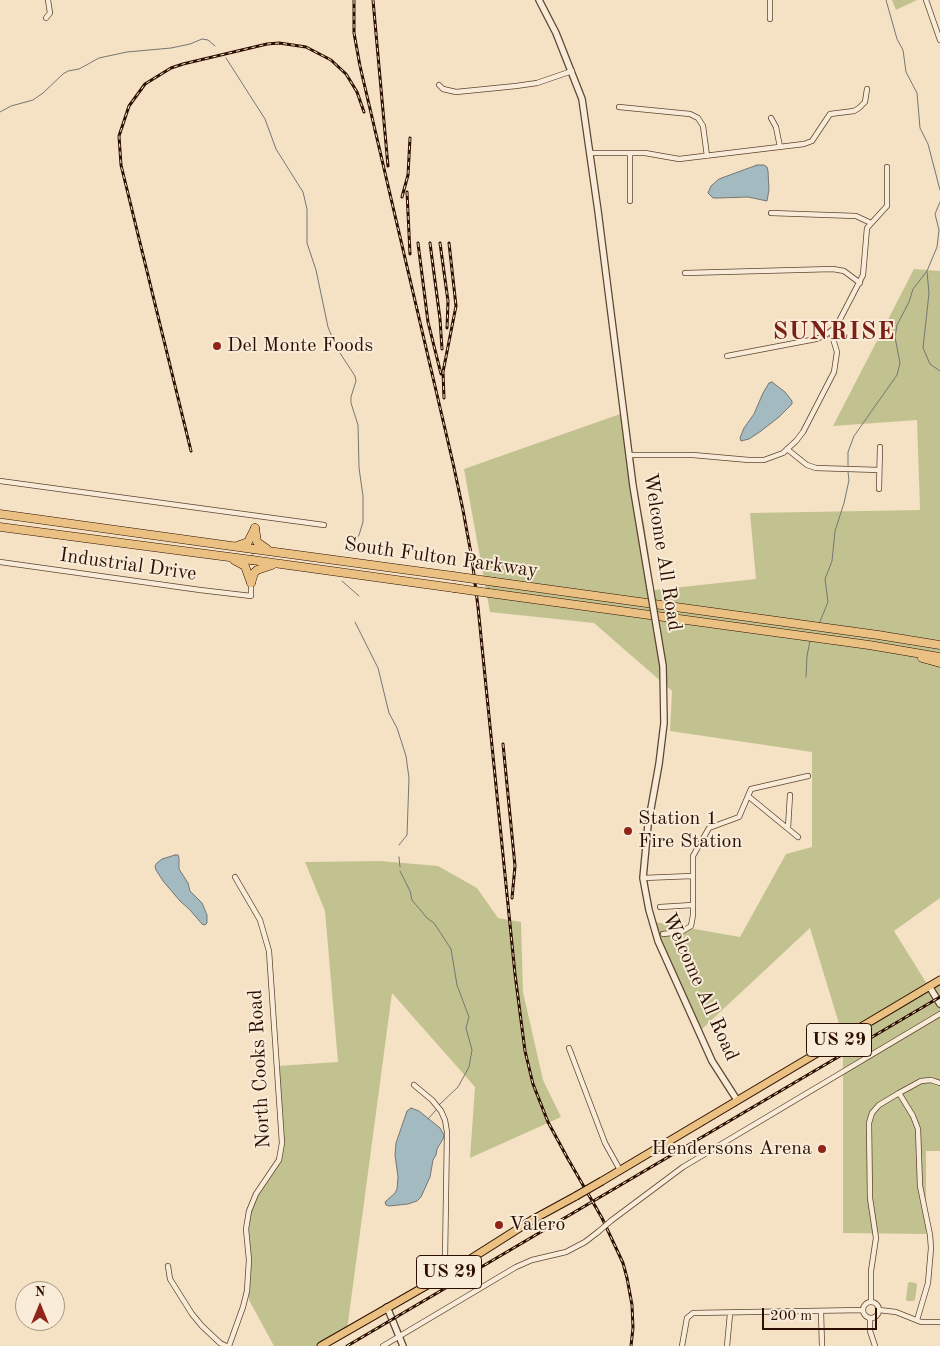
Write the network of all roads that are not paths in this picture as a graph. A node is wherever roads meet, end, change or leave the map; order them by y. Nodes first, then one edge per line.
1 (48, 0) edge
2 (539, 0) edge
3 (770, 0) edge
4 (926, 0) edge
5 (46, 18) dead end
6 (770, 19) dead end
7 (940, 40) edge
8 (572, 71) junction
9 (439, 85) dead end
10 (867, 89) dead end
11 (619, 107) dead end
12 (771, 118) dead end
13 (780, 147) junction
14 (590, 153) junction
15 (630, 153) junction
16 (707, 156) junction
17 (887, 167) dead end
18 (630, 201) dead end
19 (771, 213) dead end
20 (871, 223) junction
21 (685, 273) dead end
22 (860, 282) junction
23 (831, 332) junction
24 (727, 356) dead end
25 (880, 447) dead end
26 (787, 450) junction
27 (631, 456) junction
28 (879, 470) junction
29 (0, 481) edge
30 (879, 490) dead end
31 (0, 514) edge
32 (257, 515) junction
33 (324, 525) dead end
34 (0, 527) edge
35 (255, 528) junction
36 (236, 547) junction
37 (271, 551) junction
38 (215, 555) junction
39 (0, 562) edge
40 (285, 565) junction
41 (251, 583) junction
42 (878, 635) junction
43 (940, 640) edge
44 (869, 645) junction
45 (940, 645) edge
46 (940, 657) edge
47 (940, 663) edge
48 (808, 776) dead end
49 (790, 795) dead end
50 (748, 796) junction
51 (788, 828) junction
52 (798, 837) dead end
53 (692, 876) junction
54 (235, 878) dead end
55 (643, 878) junction
56 (693, 905) junction
57 (660, 907) dead end
58 (663, 934) dead end
59 (940, 980) edge
60 (929, 986) junction
61 (940, 1004) edge
62 (940, 1014) edge
63 (569, 1048) dead end
64 (940, 1083) edge
65 (414, 1085) dead end
66 (899, 1094) junction
67 (737, 1100) junction
68 (620, 1170) junction
69 (168, 1266) dead end
70 (450, 1272) junction
71 (871, 1302) junction
72 (387, 1307) junction
73 (863, 1310) junction
74 (879, 1310) junction
75 (821, 1312) junction
76 (730, 1314) junction
77 (870, 1318) junction
78 (917, 1320) junction
79 (940, 1322) edge
80 (399, 1336) junction
81 (227, 1346) edge
82 (321, 1346) edge
83 (383, 1346) edge
84 (403, 1346) edge
85 (682, 1346) edge
86 (727, 1346) edge
87 (822, 1346) edge
88 (875, 1346) edge

1 - 5 street
2 - 8 street, Welcome All Road
3 - 6 street
4 - 7 street
8 - 9 street
8 - 14 street, Welcome All Road
10 - 13 street
11 - 16 street
12 - 13 street
13 - 16 street
14 - 15 street
14 - 27 street, Welcome All Road
15 - 16 street
15 - 18 street
17 - 20 street
19 - 20 street
20 - 22 street
21 - 22 street
22 - 23 street
23 - 24 street
23 - 26 street
25 - 28 street
26 - 27 street
26 - 28 street
27 - 55 street, Welcome All Road, bridge
28 - 30 street
29 - 32 street
31 - 36 highway, South Fulton Parkway
32 - 33 street
32 - 35 street
34 - 38 highway, South Fulton Parkway
35 - 36 highway
35 - 37 highway
36 - 37 highway, South Fulton Parkway
37 - 42 highway, South Fulton Parkway, bridge
38 - 40 highway, South Fulton Parkway
38 - 41 highway
39 - 41 street, Industrial Drive
40 - 41 highway
40 - 44 highway, South Fulton Parkway, bridge
42 - 43 highway
42 - 45 highway
44 - 46 highway
44 - 47 highway
48 - 50 street
49 - 51 street
50 - 51 street
50 - 53 street
51 - 52 street
53 - 55 street
53 - 56 street
54 - 81 street, North Cooks Road
55 - 67 street, Welcome All Road
56 - 57 street
56 - 58 street
59 - 60 main road, US 29
60 - 61 street
60 - 67 main road, US 29
62 - 80 street, bridge
63 - 68 street
64 - 66 street
65 - 70 street
66 - 71 street
66 - 78 street
67 - 68 main road, US 29
68 - 70 main road, US 29, bridge
69 - 81 street
70 - 72 main road, US 29
71 - 73 street
71 - 74 street
72 - 80 street
72 - 82 main road, US 29
73 - 75 street
73 - 77 street
74 - 77 street
74 - 78 street
75 - 76 street
75 - 87 street
76 - 85 street
76 - 86 street
77 - 88 street
78 - 79 street
80 - 83 street
80 - 84 street

